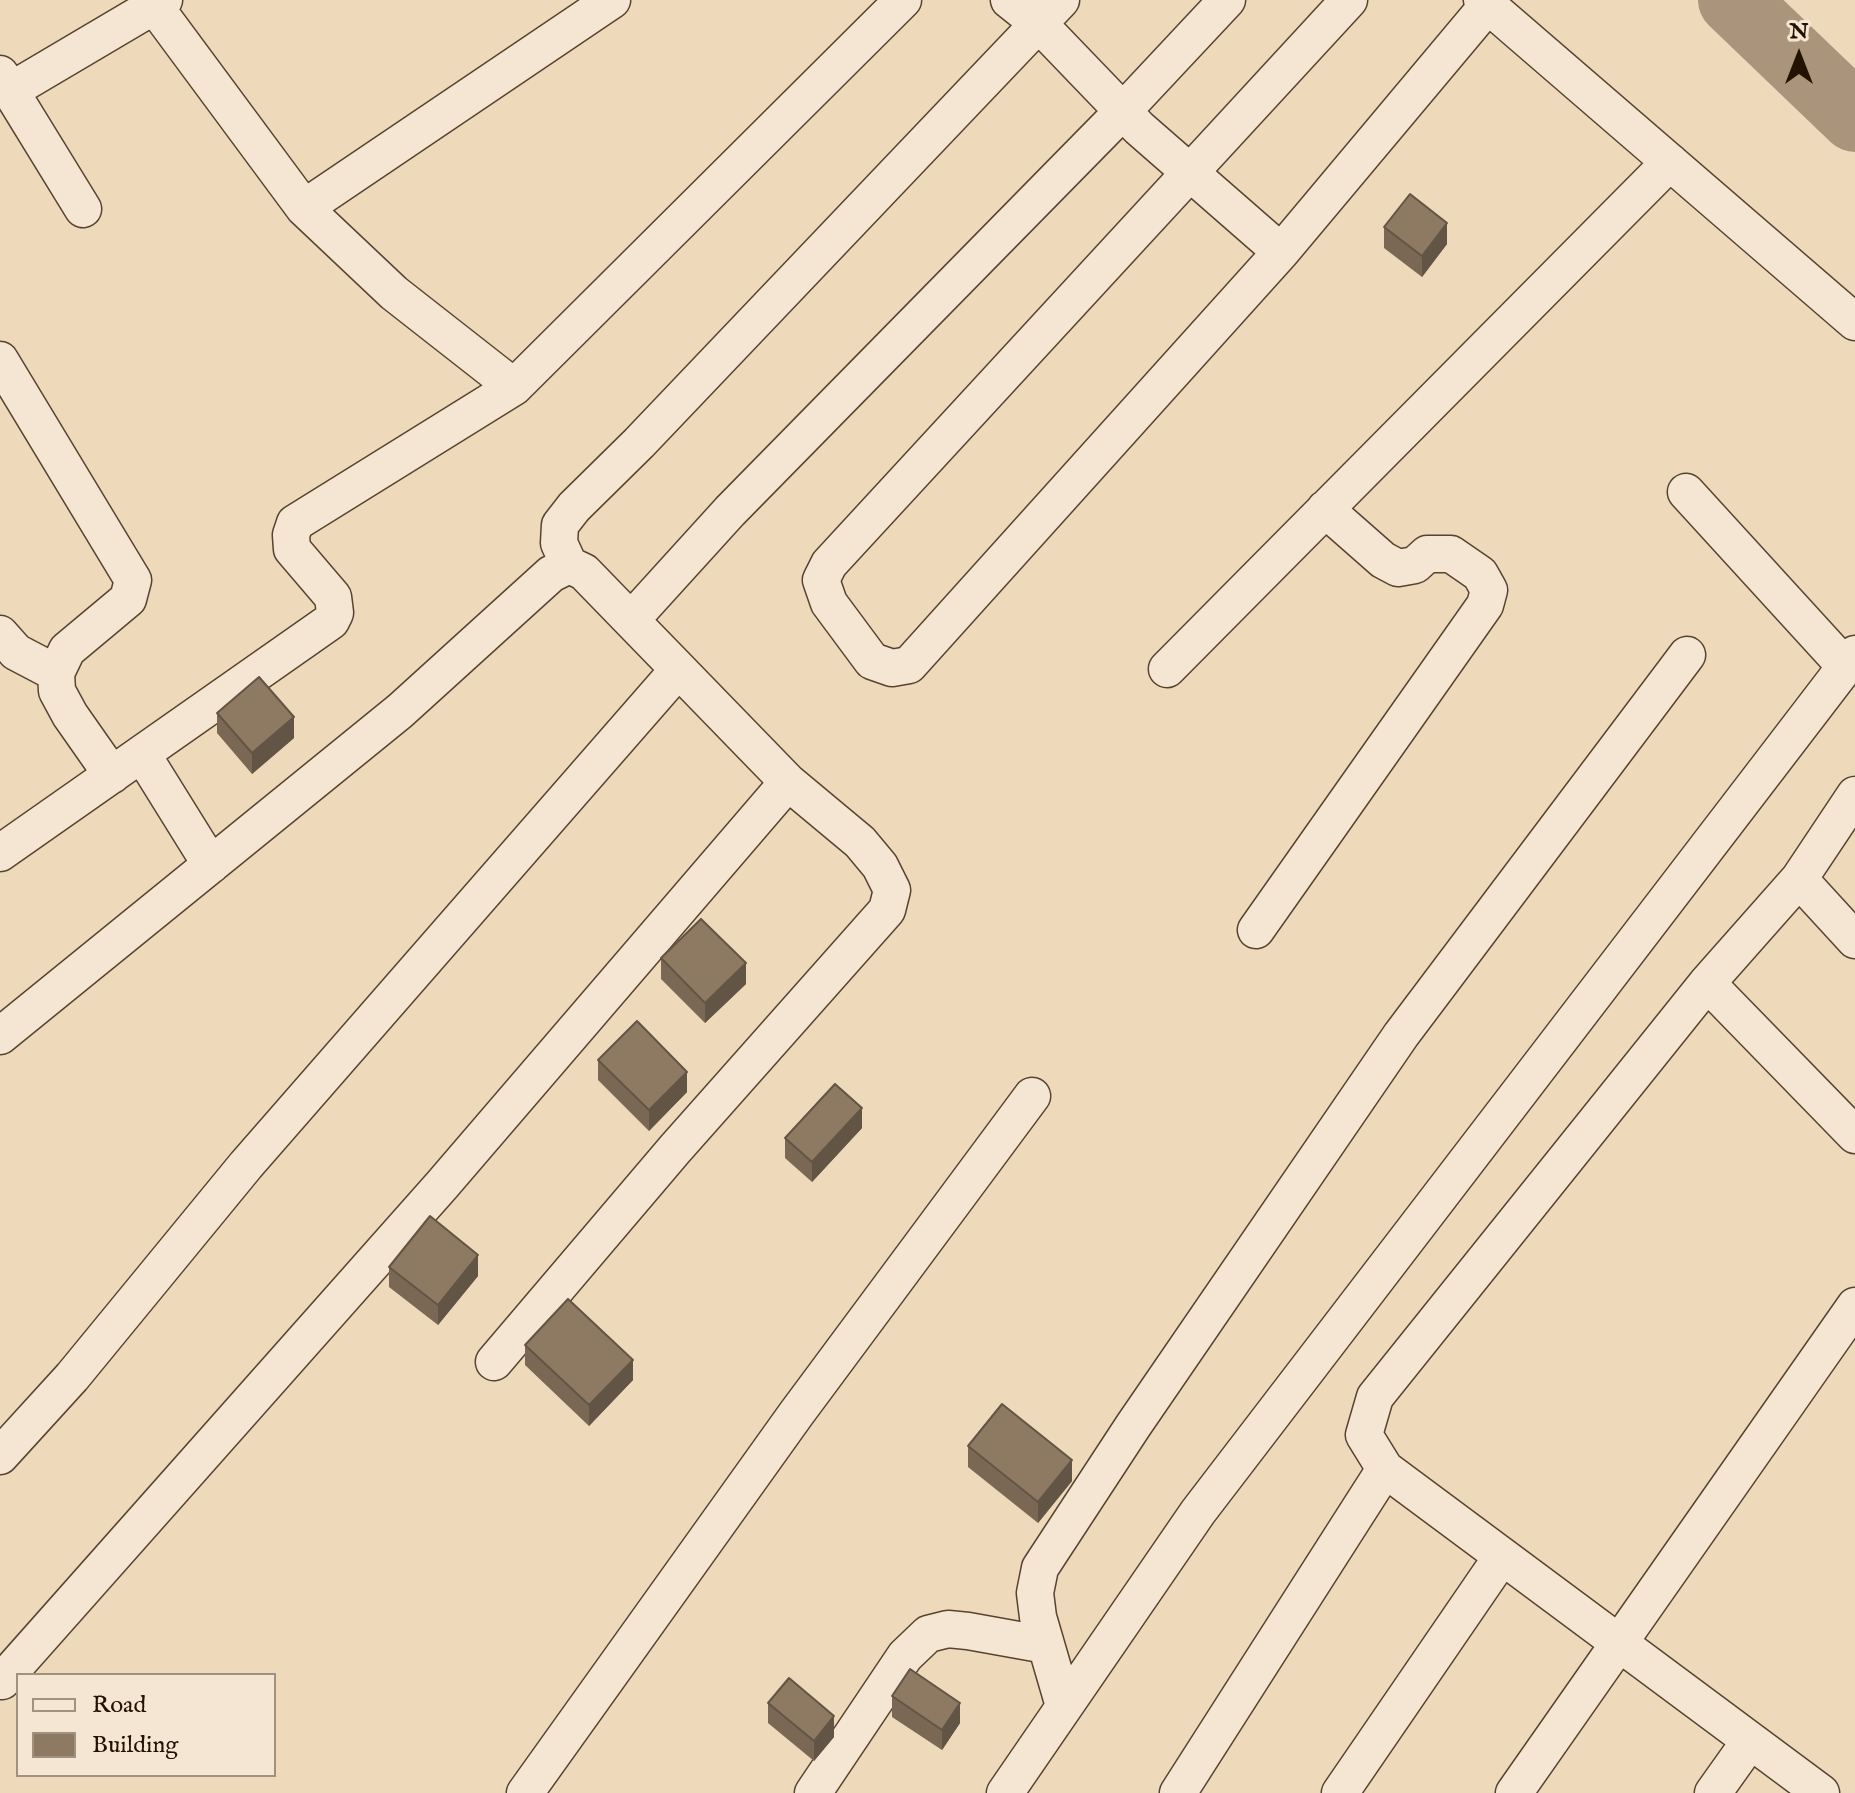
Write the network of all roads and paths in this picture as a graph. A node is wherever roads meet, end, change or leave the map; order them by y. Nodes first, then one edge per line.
1 (612, 0) edge
2 (903, 0) edge
3 (1009, 0) edge
4 (1227, 0) edge
5 (1349, 0) edge
6 (156, 2) edge
7 (1485, 2) edge
8 (1050, 12) edge
9 (5, 82) edge
10 (1123, 111) junction
11 (1670, 162) junction
12 (1191, 174) junction
13 (304, 208) junction
14 (83, 209) dead end
15 (1281, 252) junction
16 (1855, 322) edge
17 (0, 360) edge
18 (514, 387) junction
19 (1686, 492) dead end
20 (1325, 509) junction
21 (569, 565) junction
22 (631, 620) junction
23 (0, 634) edge
24 (1687, 655) dead end
25 (1850, 660) edge
26 (1167, 669) dead end
27 (678, 670) junction
28 (56, 673) junction
29 (142, 754) junction
30 (112, 775) junction
31 (788, 782) junction
32 (1855, 795) edge
33 (0, 853) edge
34 (211, 865) junction
35 (1799, 879) junction
36 (1256, 930) dead end
37 (1855, 940) edge
38 (1707, 983) junction
39 (0, 1036) edge
40 (1032, 1096) dead end
41 (1855, 1135) edge
42 (1855, 1306) edge
43 (494, 1362) dead end
44 (0, 1456) edge
45 (1385, 1469) junction
46 (1501, 1558) junction
47 (1617, 1641) junction
48 (1046, 1645) junction
49 (2, 1681) dead end
50 (1064, 1706) junction
51 (1750, 1741) junction
52 (525, 1793) edge
53 (813, 1793) edge
54 (1005, 1793) edge
55 (1178, 1793) edge
56 (1340, 1793) edge
57 (1514, 1793) edge
58 (1713, 1793) edge
59 (1821, 1793) edge

1 - 13 street
2 - 18 street
3 - 8 street
4 - 10 street
5 - 12 street
6 - 9 street
6 - 13 street
7 - 11 street
7 - 15 street
8 - 10 street
8 - 21 street
9 - 14 street
10 - 12 street
10 - 22 street
11 - 16 street
11 - 20 street
12 - 15 street
12 - 15 street
13 - 18 street
17 - 28 street
18 - 29 street
19 - 25 street
20 - 26 street
20 - 36 street
21 - 22 street
21 - 34 street
22 - 27 street
23 - 28 street
24 - 48 street
25 - 50 street
27 - 31 street
27 - 44 street
28 - 30 street
29 - 30 street
29 - 34 street
30 - 33 street
31 - 43 street
31 - 49 street
32 - 35 street
34 - 39 street
35 - 37 street
35 - 38 street
38 - 41 street
38 - 45 street
40 - 52 street
42 - 47 street
45 - 46 street
45 - 55 street
46 - 47 street
46 - 56 street
47 - 51 street
47 - 57 street
48 - 50 street
48 - 53 street
50 - 54 street
51 - 58 street
51 - 59 street

